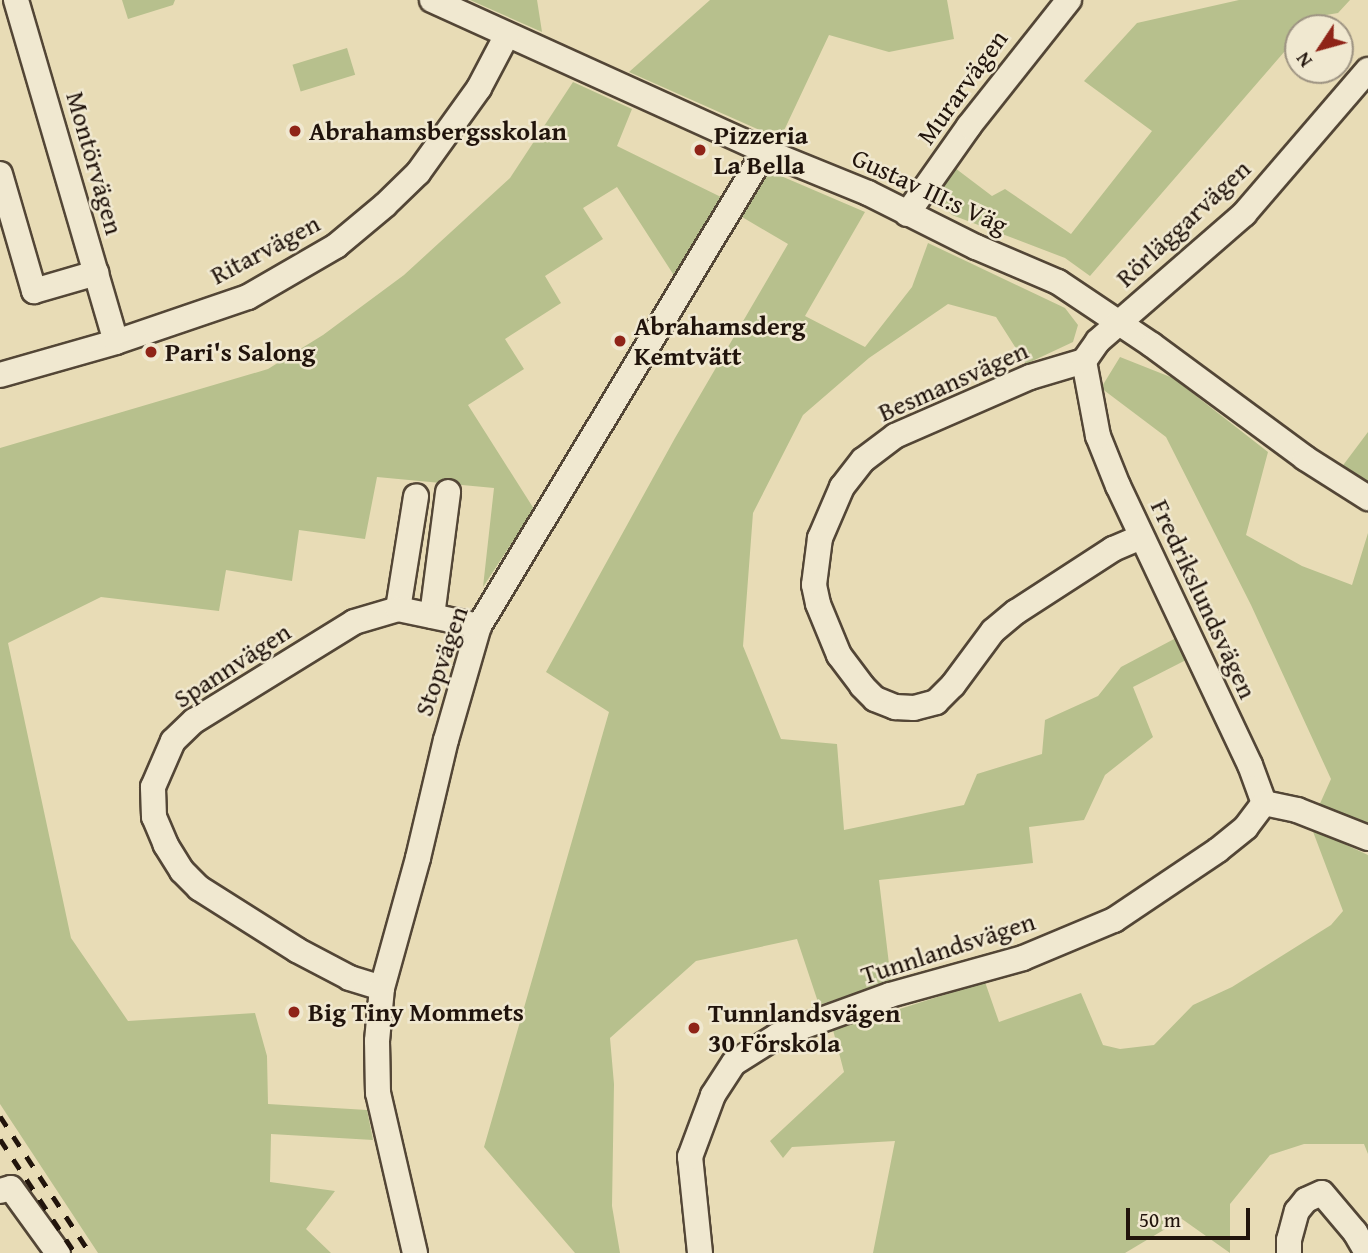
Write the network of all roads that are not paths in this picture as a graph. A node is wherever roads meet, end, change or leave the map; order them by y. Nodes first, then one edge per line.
1 (16, 0) edge
2 (432, 0) edge
3 (1069, 0) edge
4 (508, 35) junction
5 (1368, 70) edge
6 (765, 151) junction
7 (0, 174) edge
8 (907, 214) junction
9 (9, 240) edge
10 (96, 273) junction
11 (1118, 323) junction
12 (116, 342) junction
13 (1084, 361) junction
14 (0, 376) edge
15 (448, 492) dead end
16 (416, 496) dead end
17 (1368, 498) edge
18 (1141, 537) junction
19 (398, 609) junction
20 (432, 616) junction
21 (479, 626) junction
22 (1264, 803) junction
23 (1368, 838) edge
24 (382, 988) junction
25 (0, 1191) edge
26 (58, 1253) edge
27 (415, 1253) edge
28 (700, 1253) edge
29 (1289, 1253) edge
30 (1367, 1253) edge

1 - 10 street, Montörvägen
2 - 4 street, Gustav III:s Väg
3 - 8 street, Murarvägen
4 - 6 street, Gustav III:s Väg
4 - 12 street, Ritarvägen
5 - 11 street, Rörläggarvägen
6 - 8 street, Gustav III:s Väg
6 - 21 street, Stopvägen
7 - 9 street
8 - 11 street, Gustav III:s Väg
9 - 10 street
10 - 12 street, Montörvägen
11 - 13 street
11 - 17 street, Gustav III:s Väg
12 - 14 street, Ritarvägen
13 - 18 street, Fredrikslundsvägen
13 - 18 street, Besmansvägen
15 - 20 street
16 - 19 street
18 - 22 street, Fredrikslundsvägen
19 - 20 street, Spannvägen
19 - 24 street, Spannvägen
20 - 21 street, Spannvägen
21 - 24 street, Stopvägen
22 - 23 street
22 - 28 street, Tunnlandsvägen
24 - 27 street, Stopvägen
25 - 26 street
29 - 30 street

